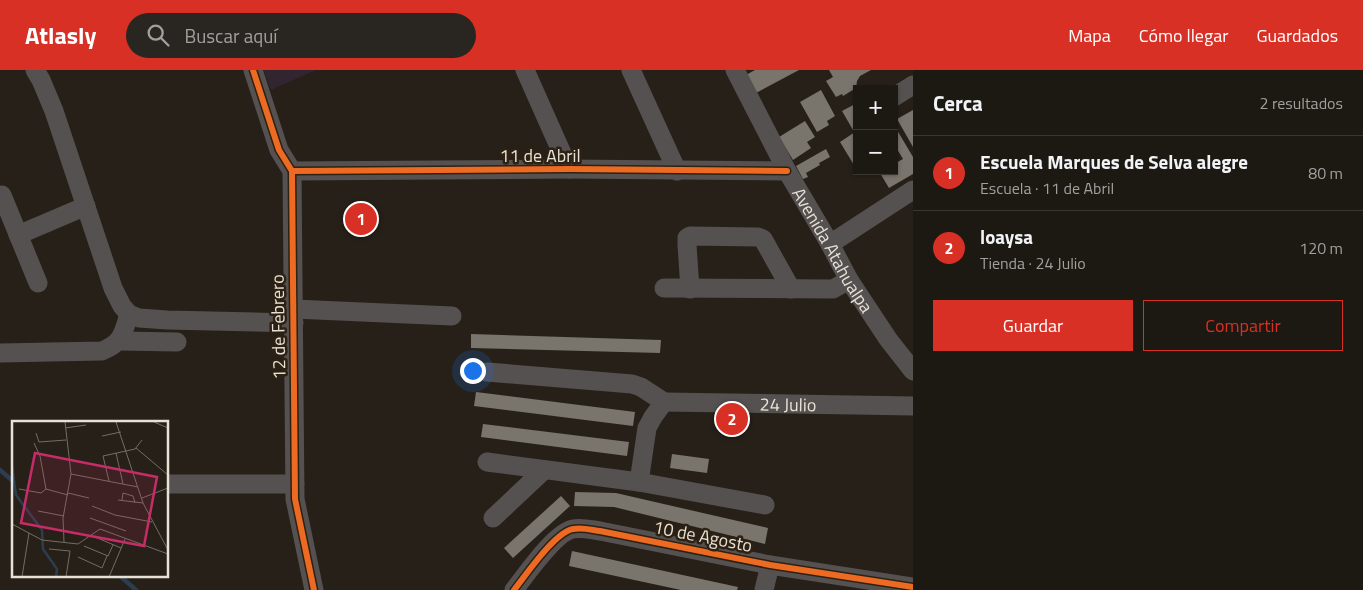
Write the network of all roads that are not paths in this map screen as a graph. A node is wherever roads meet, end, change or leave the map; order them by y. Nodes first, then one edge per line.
1 (35, 70) edge
2 (253, 70) edge
3 (525, 70) edge
4 (632, 70) edge
5 (735, 70) edge
6 (913, 85) edge
7 (898, 94) edge
8 (569, 169) junction
9 (292, 171) junction
10 (677, 171) junction
11 (787, 171) junction
12 (913, 190) edge
13 (2, 194) dead end
14 (86, 206) junction
15 (18, 235) junction
16 (830, 244) junction
17 (849, 280) junction
18 (38, 283) dead end
19 (664, 288) dead end
20 (690, 290) junction
21 (791, 290) junction
22 (129, 314) junction
23 (294, 316) junction
24 (452, 316) dead end
25 (120, 341) junction
26 (177, 342) dead end
27 (0, 353) edge
28 (913, 371) edge
29 (488, 372) dead end
30 (664, 402) junction
31 (913, 406) edge
32 (487, 462) dead end
33 (544, 470) junction
34 (639, 482) junction
35 (169, 484) edge
36 (295, 484) junction
37 (765, 506) dead end
38 (493, 518) dead end
39 (770, 565) junction
40 (913, 587) edge
41 (314, 590) edge
42 (514, 590) edge
43 (764, 590) edge

1 - 14 street
2 - 9 street
3 - 8 street
4 - 10 street
5 - 11 street, Avenida Atahualpa
6 - 7 street
8 - 9 street, 11 de Abril
8 - 10 street, 11 de Abril
9 - 23 street, 12 de Febrero
10 - 11 street, 11 de Abril
11 - 16 street, Avenida Atahualpa
12 - 16 street
13 - 15 street
14 - 15 street
14 - 22 street
15 - 18 street
16 - 17 street, Avenida Atahualpa
17 - 21 street
17 - 28 street, Avenida Atahualpa
19 - 20 street
20 - 21 street
20 - 21 street
22 - 23 street
22 - 25 street
23 - 24 street
23 - 36 street, 12 de Febrero
25 - 26 street
25 - 27 street
29 - 30 street
30 - 31 street, 24 Julio
30 - 34 street
32 - 33 street
33 - 34 street
33 - 38 street
34 - 37 street
35 - 36 street
36 - 41 street, 12 de Febrero
39 - 40 street, 10 de Agosto
39 - 42 street, 10 de Agosto
39 - 43 street

